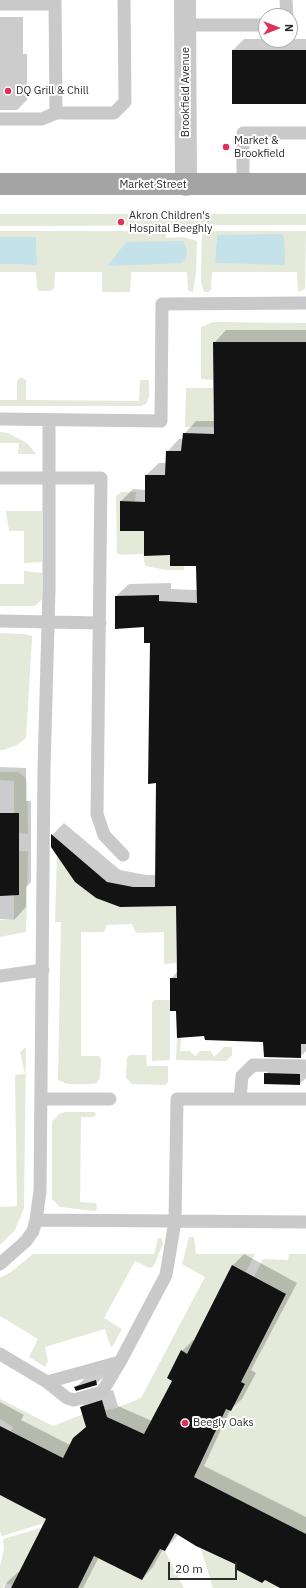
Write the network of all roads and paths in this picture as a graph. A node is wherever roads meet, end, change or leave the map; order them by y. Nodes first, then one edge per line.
1 (124, 0) edge
2 (185, 0) edge
3 (55, 2) edge
4 (0, 4) edge
5 (185, 25) junction
6 (258, 25) edge
7 (56, 113) junction
8 (0, 119) edge
9 (306, 132) edge
10 (0, 184) edge
11 (243, 184) junction
12 (306, 184) edge
13 (186, 185) junction
14 (306, 303) edge
15 (0, 419) edge
16 (49, 420) junction
17 (0, 478) edge
18 (50, 478) junction
19 (0, 621) edge
20 (49, 622) junction
21 (100, 623) junction
22 (123, 855) dead end
23 (43, 970) junction
24 (0, 976) edge
25 (306, 1066) edge
26 (41, 1099) junction
27 (110, 1099) dead end
28 (240, 1099) junction
29 (306, 1099) edge
30 (36, 1220) junction
31 (175, 1221) junction
32 (306, 1222) edge
33 (0, 1264) edge
34 (0, 1354) edge
35 (120, 1362) junction
36 (47, 1382) junction

1 - 7 lane
2 - 5 street, Brookfield Avenue
3 - 4 lane
3 - 7 lane
5 - 6 lane
5 - 13 street, Brookfield Avenue
7 - 8 lane
9 - 11 lane
10 - 13 main road, Market Street
11 - 12 main road, Market Street
11 - 13 main road, Market Street
14 - 16 lane
15 - 16 lane
16 - 18 lane
17 - 18 lane
18 - 20 lane
18 - 21 lane
19 - 20 lane
20 - 21 lane
20 - 23 lane
21 - 22 lane
23 - 24 lane
23 - 26 lane
25 - 28 lane
26 - 27 lane
26 - 30 lane
28 - 29 lane
28 - 31 lane
30 - 31 lane
30 - 33 lane
31 - 32 lane
31 - 35 lane
34 - 36 lane
35 - 36 lane
35 - 36 lane

